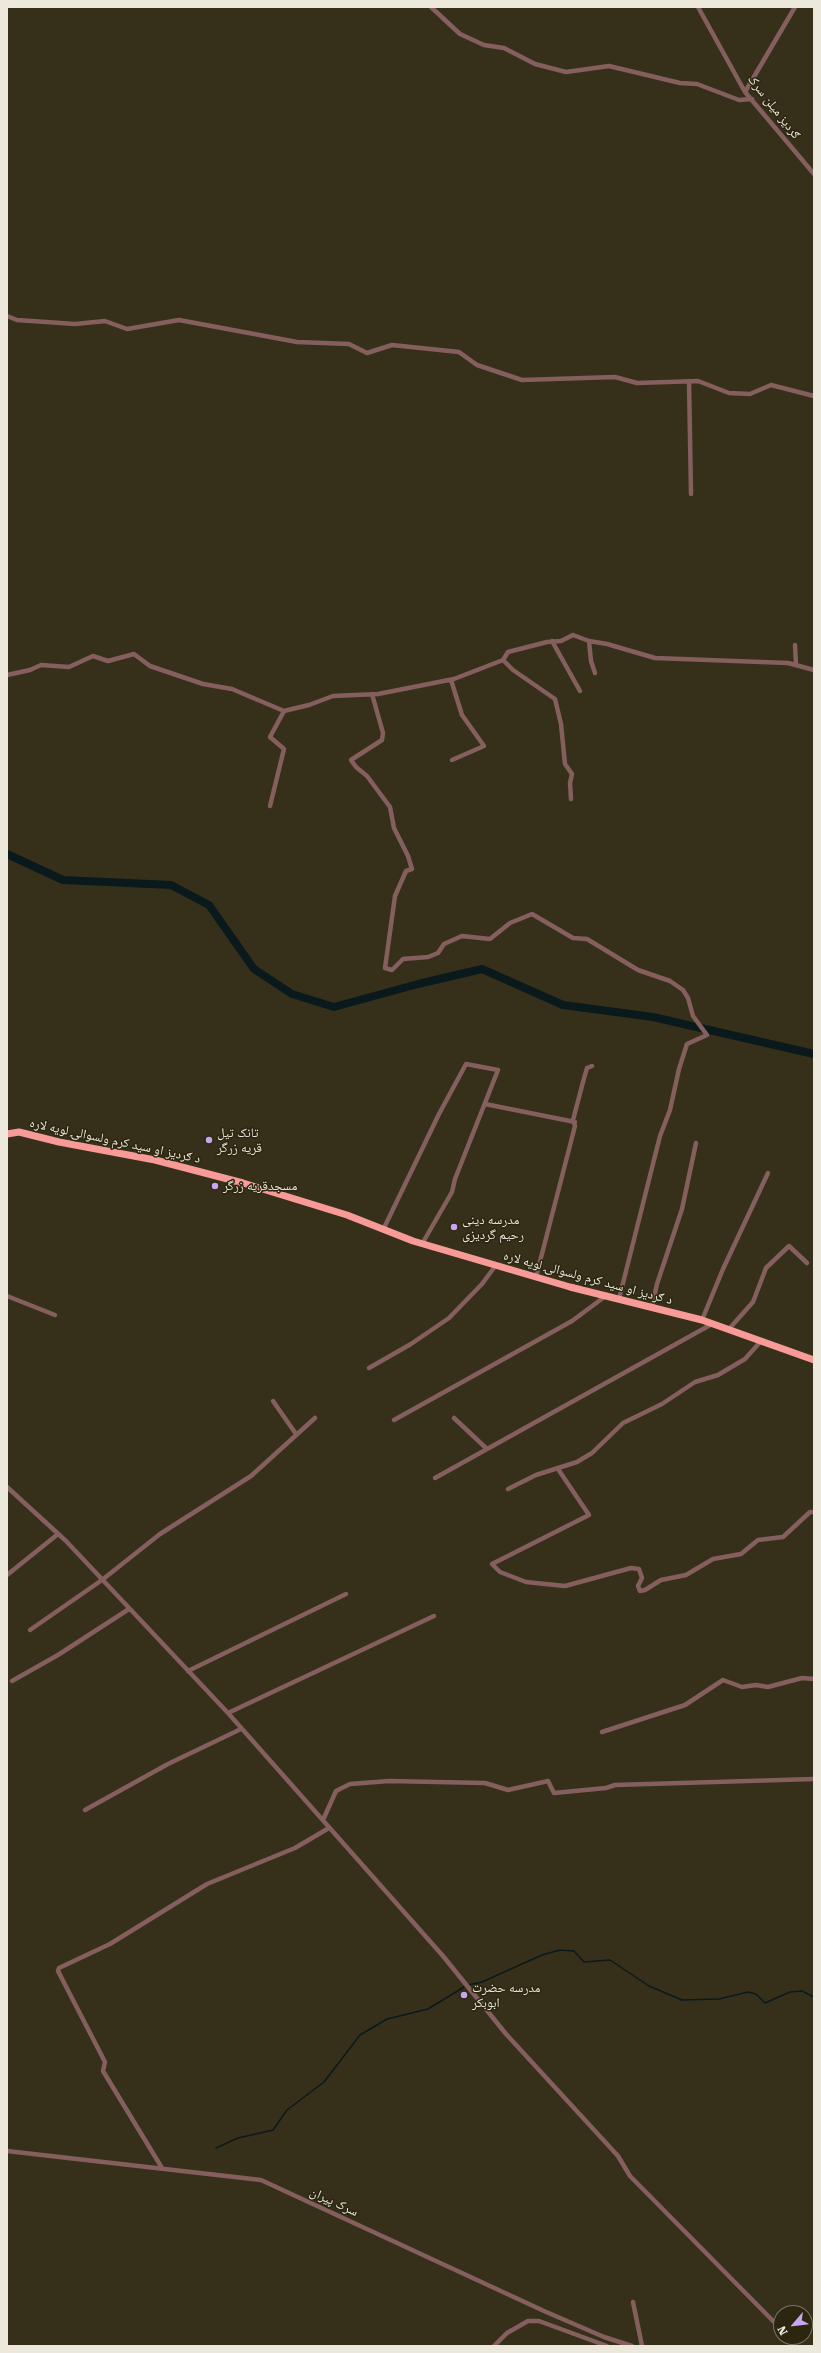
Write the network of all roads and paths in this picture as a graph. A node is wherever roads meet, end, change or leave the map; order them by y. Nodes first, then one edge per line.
1 (430, 7) edge
2 (698, 7) edge
3 (795, 7) edge
4 (745, 92) junction
5 (752, 99) junction
6 (814, 174) edge
7 (7, 316) edge
8 (689, 381) junction
9 (814, 396) edge
10 (691, 494) dead end
11 (552, 641) junction
12 (589, 641) junction
13 (795, 644) dead end
14 (503, 660) junction
15 (796, 665) junction
16 (814, 670) edge
17 (595, 674) dead end
18 (7, 675) edge
19 (451, 680) junction
20 (580, 691) dead end
21 (372, 694) junction
22 (284, 710) junction
23 (452, 760) dead end
24 (571, 799) dead end
25 (270, 806) dead end
26 (592, 1066) dead end
27 (485, 1104) junction
28 (575, 1122) junction
29 (7, 1134) edge
30 (696, 1142) dead end
31 (768, 1173) dead end
32 (383, 1230) junction
33 (422, 1244) junction
34 (807, 1263) dead end
35 (496, 1265) junction
36 (536, 1277) junction
37 (607, 1295) junction
38 (7, 1296) edge
39 (619, 1299) junction
40 (652, 1307) junction
41 (54, 1315) dead end
42 (702, 1320) junction
43 (712, 1324) junction
44 (728, 1329) junction
45 (761, 1341) junction
46 (814, 1360) edge
47 (370, 1368) dead end
48 (273, 1401) dead end
49 (315, 1418) dead end
50 (454, 1418) dead end
51 (394, 1420) dead end
52 (296, 1434) junction
53 (487, 1449) junction
54 (558, 1469) junction
55 (435, 1478) dead end
56 (7, 1487) edge
57 (508, 1488) dead end
58 (814, 1512) edge
59 (58, 1534) junction
60 (7, 1576) edge
61 (102, 1580) junction
62 (346, 1594) dead end
63 (129, 1609) junction
64 (434, 1616) dead end
65 (30, 1630) dead end
66 (188, 1671) junction
67 (814, 1679) edge
68 (12, 1681) dead end
69 (228, 1713) junction
70 (241, 1729) junction
71 (602, 1732) dead end
72 (814, 1779) edge
73 (85, 1810) dead end
74 (323, 1820) junction
75 (329, 1828) junction
76 (7, 2151) edge
77 (162, 2168) junction
78 (633, 2302) dead end
79 (773, 2321) edge
80 (494, 2346) edge
81 (607, 2346) edge
82 (632, 2346) edge
83 (642, 2346) edge

1 - 5 street
2 - 4 street, ګردیز میلن سرک
3 - 4 street
4 - 5 street, ګردیز میلن سرک
5 - 6 street, ګردیز میلن سرک
7 - 8 street
8 - 9 street
8 - 10 street
11 - 12 street
11 - 14 street
11 - 20 street
12 - 15 street
12 - 17 street
13 - 15 street
14 - 19 street
14 - 24 street
15 - 16 street
18 - 22 street
19 - 21 street
19 - 23 street
21 - 22 street
21 - 39 street
22 - 25 street
26 - 28 street
27 - 28 street
27 - 32 street
27 - 33 street
28 - 36 street
29 - 32 highway, د ګردیز او سید کرم ولسوالۍ لویه لاره
30 - 40 street
31 - 42 street
32 - 33 highway, د ګردیز او سید کرم ولسوالۍ لویه لاره
33 - 35 highway, د ګردیز او سید کرم ولسوالۍ لویه لاره
34 - 44 street
35 - 36 highway, د ګردیز او سید کرم ولسوالۍ لویه لاره
35 - 47 street
36 - 37 highway, د ګردیز او سید کرم ولسوالۍ لویه لاره
37 - 39 highway, د ګردیز او سید کرم ولسوالۍ لویه لاره
37 - 51 street
38 - 41 street
39 - 40 highway, د ګردیز او سید کرم ولسوالۍ لویه لاره
40 - 42 highway, د ګردیز او سید کرم ولسوالۍ لویه لاره
42 - 43 highway, د ګردیز او سید کرم ولسوالۍ لویه لاره
43 - 44 highway, د ګردیز او سید کرم ولسوالۍ لویه لاره
43 - 53 street
44 - 45 highway, د ګردیز او سید کرم ولسوالۍ لویه لاره
45 - 46 highway, د ګردیز او سید کرم ولسوالۍ لویه لاره
45 - 54 street
48 - 52 street
49 - 52 street
50 - 53 street
52 - 61 street
53 - 55 street
54 - 57 street
54 - 58 street
56 - 59 street
59 - 60 street
59 - 61 street
61 - 63 street
61 - 65 street
62 - 66 street
63 - 66 street
63 - 68 street
64 - 69 street
66 - 69 street
67 - 71 street
69 - 70 street
70 - 73 street
70 - 74 street
72 - 74 street
74 - 75 street
75 - 77 street
75 - 79 street
76 - 77 street, سرک پیران
77 - 82 street, سرک پیران
78 - 83 street
80 - 81 street

